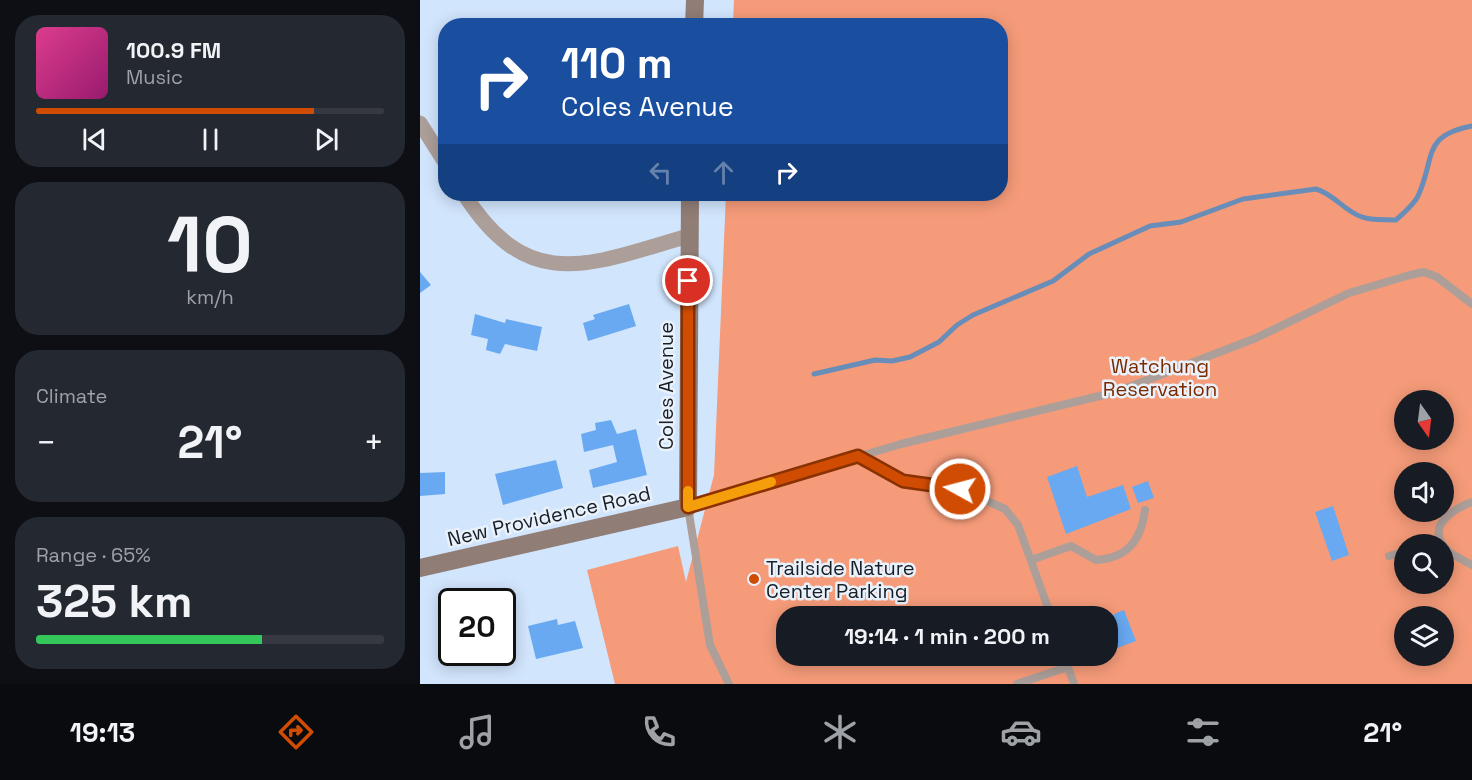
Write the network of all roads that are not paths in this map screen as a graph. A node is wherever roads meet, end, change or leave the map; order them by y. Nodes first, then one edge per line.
1 (695, 0) edge
2 (694, 18) edge
3 (420, 123) edge
4 (438, 151) edge
5 (469, 201) edge
6 (690, 201) edge
7 (688, 236) junction
8 (1472, 304) edge
9 (858, 456) junction
10 (1472, 502) edge
11 (688, 507) junction
12 (1144, 510) dead end
13 (1440, 534) edge
14 (1394, 555) edge
15 (1454, 555) edge
16 (1389, 556) dead end
17 (1031, 560) junction
18 (1472, 565) edge
19 (420, 568) edge
20 (1047, 606) edge
21 (1068, 667) joint
22 (729, 684) edge
23 (1017, 684) edge
24 (1074, 684) edge

1 - 2 street
3 - 4 street
5 - 7 street
6 - 7 street, Coles Avenue
7 - 11 street, Coles Avenue
8 - 9 lane
9 - 11 lane
9 - 17 lane
10 - 13 lane
11 - 19 street, New Providence Road
11 - 22 lane
12 - 17 lane
14 - 16 lane
15 - 18 lane
17 - 20 lane
21 - 23 lane
21 - 24 lane

